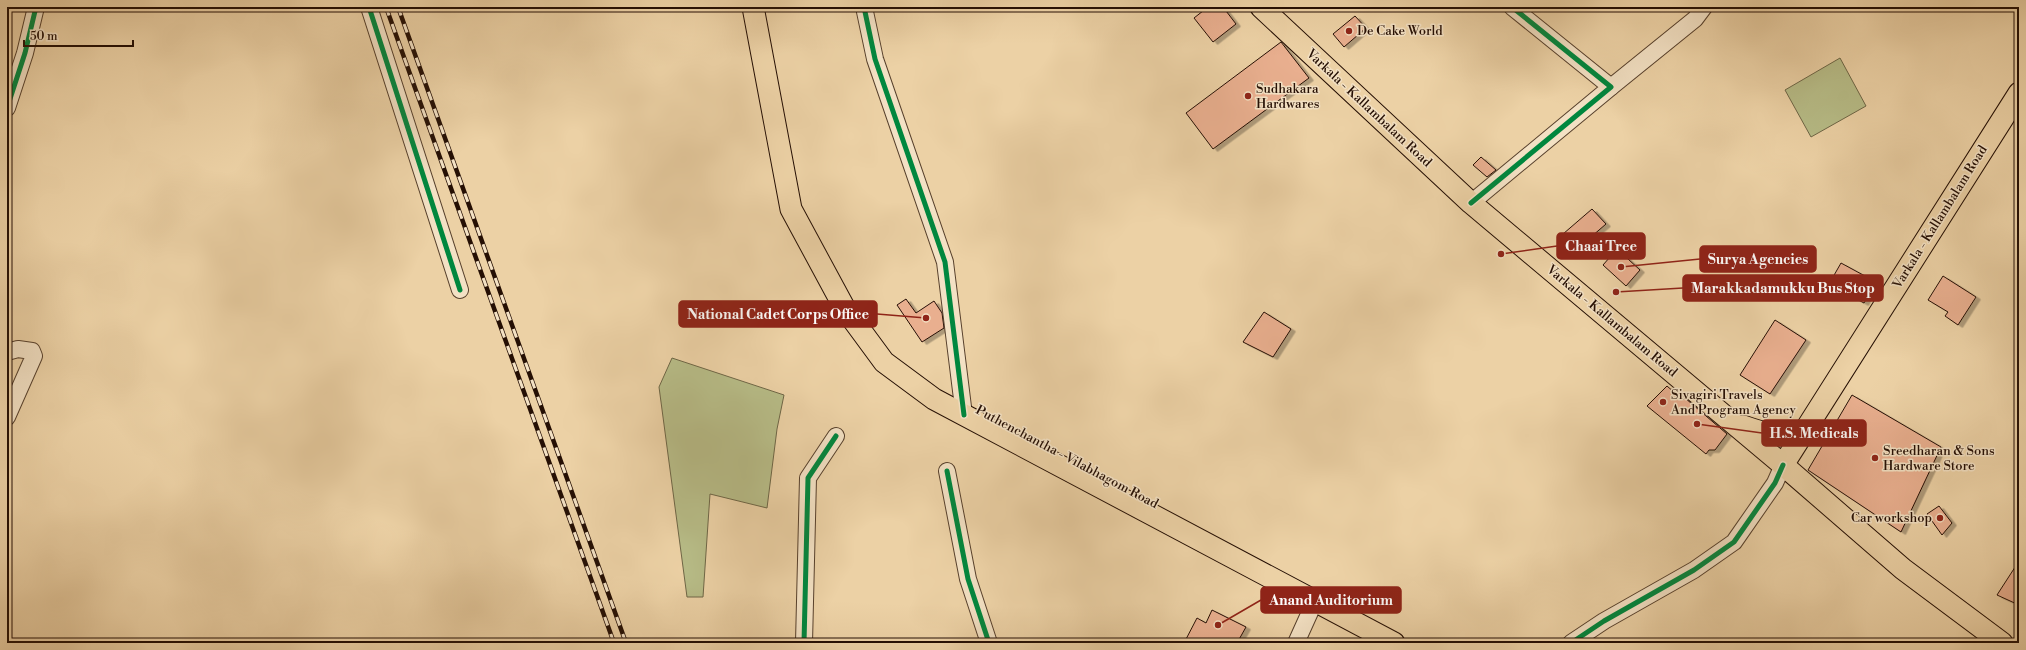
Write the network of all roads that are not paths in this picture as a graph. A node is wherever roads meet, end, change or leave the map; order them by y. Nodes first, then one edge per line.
1 (36, 7) edge
2 (369, 7) edge
3 (753, 7) edge
4 (864, 7) edge
5 (1261, 7) edge
6 (1512, 7) edge
7 (1704, 7) edge
8 (1611, 87) junction
9 (2019, 93) edge
10 (7, 108) edge
11 (1471, 202) junction
12 (460, 290) dead end
13 (7, 352) edge
14 (964, 415) junction
15 (7, 417) edge
16 (1733, 423) junction
17 (1803, 432) junction
18 (836, 436) dead end
19 (1783, 465) junction
20 (946, 471) dead end
21 (1315, 601) junction
22 (804, 643) edge
23 (989, 643) edge
24 (1296, 643) edge
25 (1394, 643) edge
26 (1571, 643) edge
27 (2002, 643) edge

1 - 10 street
2 - 12 street
3 - 14 main road, Puthenchantha - Vilabhagom Road
4 - 14 street
5 - 11 main road, Varkala - Kallambalam Road
6 - 8 street
7 - 8 street
8 - 11 street
9 - 17 main road, Varkala - Kallambalam Road
11 - 16 main road, Varkala - Kallambalam Road
13 - 15 street
14 - 21 main road, Puthenchantha - Vilabhagom Road
16 - 17 main road
16 - 19 main road, Varkala - Kallambalam Road
17 - 19 main road, Varkala - Kallambalam Road
18 - 22 street
19 - 26 street
19 - 27 main road
20 - 23 street
21 - 24 street
21 - 25 main road, Puthenchantha - Vilabhagom Road

